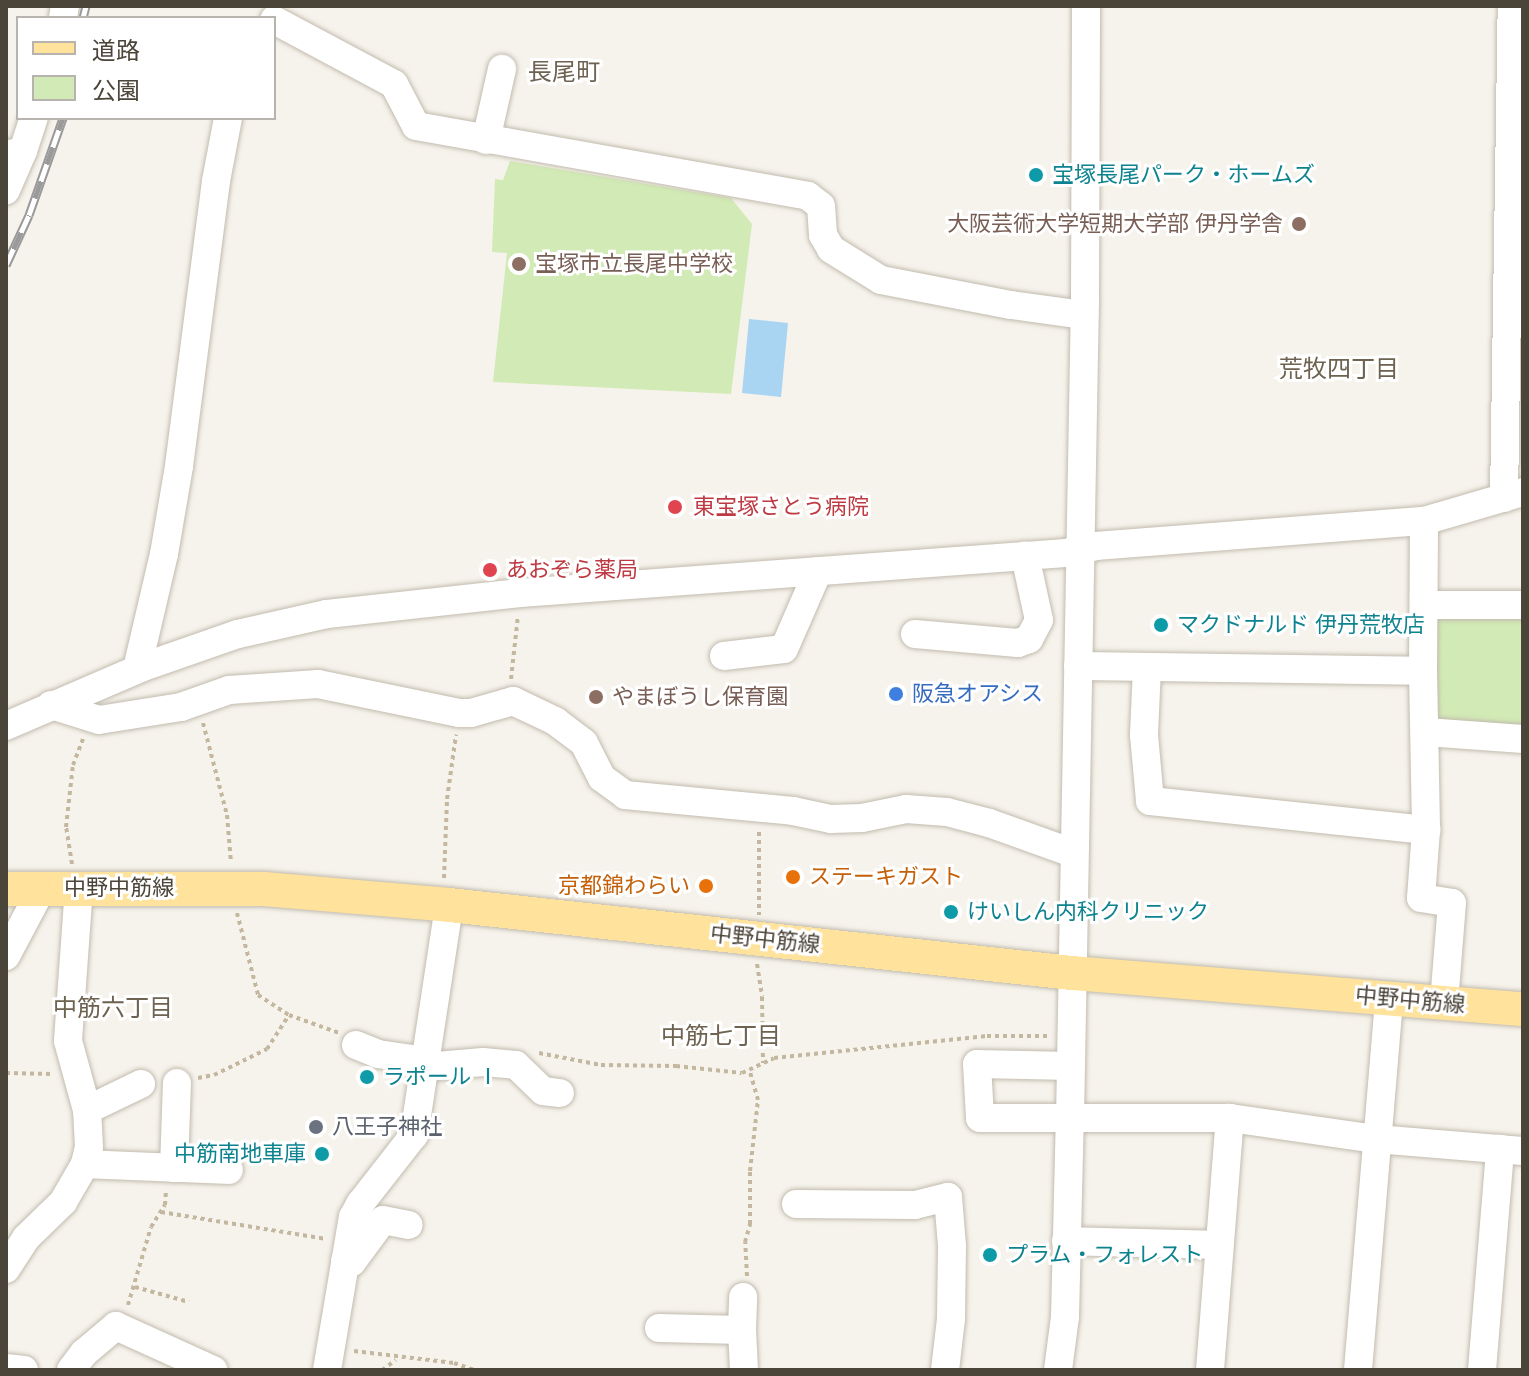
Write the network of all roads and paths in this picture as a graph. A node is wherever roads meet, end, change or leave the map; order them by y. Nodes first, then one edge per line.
1 (1512, 6) edge
2 (1086, 8) edge
3 (276, 19) edge
4 (502, 69) dead end
5 (33, 120) edge
6 (228, 120) edge
7 (1517, 137) edge
8 (486, 140) junction
9 (14, 153) edge
10 (6, 190) edge
11 (1084, 315) junction
12 (1513, 495) edge
13 (1424, 521) junction
14 (1080, 552) junction
15 (1025, 556) junction
16 (818, 571) junction
17 (520, 593) junction
18 (1424, 605) junction
19 (1523, 605) edge
20 (915, 634) dead end
21 (724, 656) dead end
22 (1147, 668) junction
23 (137, 669) junction
24 (1423, 671) junction
25 (1071, 681) junction
26 (196, 699) junction
27 (495, 704) junction
28 (51, 705) junction
29 (459, 713) junction
30 (91, 718) junction
31 (6, 726) edge
32 (1426, 732) junction
33 (1523, 739) edge
34 (762, 810) junction
35 (1426, 830) junction
36 (1073, 853) junction
37 (232, 873) dead end
38 (76, 880) junction
39 (42, 888) junction
40 (6, 889) edge
41 (447, 896) junction
42 (235, 901) dead end
43 (759, 921) dead end
44 (6, 956) edge
45 (757, 960) dead end
46 (1072, 973) junction
47 (1389, 998) junction
48 (1444, 1003) junction
49 (1523, 1009) edge
50 (289, 1015) junction
51 (1058, 1036) dead end
52 (356, 1045) joint
53 (525, 1052) dead end
54 (763, 1063) junction
55 (425, 1064) junction
56 (1071, 1066) junction
57 (749, 1069) junction
58 (6, 1073) edge
59 (75, 1075) junction
60 (177, 1083) joint
61 (141, 1084) dead end
62 (560, 1093) dead end
63 (87, 1110) junction
64 (1230, 1118) junction
65 (1070, 1119) junction
66 (1376, 1139) junction
67 (1512, 1150) edge
68 (85, 1164) junction
69 (171, 1168) junction
70 (229, 1170) dead end
71 (808, 1210) dead end
72 (161, 1212) junction
73 (409, 1225) dead end
74 (16, 1234) edge
75 (1066, 1241) junction
76 (1218, 1245) junction
77 (346, 1252) junction
78 (6, 1269) edge
79 (135, 1287) junction
80 (743, 1297) joint
81 (189, 1302) dead end
82 (116, 1326) junction
83 (659, 1328) dead end
84 (742, 1330) junction
85 (329, 1357) edge
86 (399, 1359) junction
87 (6, 1368) edge
88 (24, 1370) edge
89 (71, 1370) edge
90 (213, 1370) edge
91 (382, 1370) edge
92 (474, 1370) edge
93 (744, 1370) edge
94 (945, 1370) edge
95 (1058, 1370) edge
96 (1210, 1370) edge
97 (1358, 1370) edge
98 (1482, 1370) edge

1 - 7 street
2 - 11 street
3 - 8 street
4 - 8 street
5 - 9 street
6 - 23 street
7 - 12 street
8 - 11 street
9 - 10 street
11 - 14 street
12 - 13 street
13 - 14 street
13 - 18 street
14 - 15 street
14 - 25 street
15 - 16 street
15 - 20 street
16 - 17 street
16 - 21 street
17 - 23 street
17 - 27 path
18 - 19 street
18 - 24 street
22 - 24 street
22 - 25 street
22 - 35 street
23 - 28 street
24 - 32 street
25 - 36 street
26 - 29 street
26 - 30 street
26 - 37 path
27 - 29 street
27 - 34 street
28 - 30 street
28 - 31 street
29 - 41 path
30 - 38 path
32 - 33 street
32 - 35 street
34 - 36 street
34 - 43 path
35 - 48 street
36 - 46 street
38 - 39 main road, 中野中筋線
38 - 41 main road, 中野中筋線
38 - 59 street
39 - 40 main road, 中野中筋線
39 - 44 street
41 - 46 main road, 中野中筋線
41 - 55 street
42 - 50 path
45 - 54 path
46 - 47 main road, 中野中筋線
46 - 56 street
47 - 48 main road, 中野中筋線
47 - 66 street
48 - 49 main road, 中野中筋線
50 - 52 path
50 - 60 path
51 - 54 path
52 - 55 street
53 - 57 path
54 - 57 path
55 - 62 street
55 - 77 street
56 - 65 street
56 - 65 street
57 - 80 path
58 - 59 path
59 - 63 street
60 - 69 street
61 - 63 street
63 - 68 street
64 - 65 street
64 - 66 street
64 - 76 street
65 - 75 street
66 - 67 street
66 - 97 street
67 - 98 street
68 - 69 street
68 - 74 street
69 - 70 street
69 - 72 path
71 - 94 street
72 - 77 path
72 - 79 path
73 - 77 street
74 - 78 street
75 - 76 street
75 - 95 street
76 - 96 street
77 - 85 street
79 - 81 path
79 - 82 path
80 - 84 street
82 - 89 street
82 - 90 street
83 - 84 street
84 - 93 street
85 - 86 path
86 - 91 path
86 - 92 path
87 - 88 street

